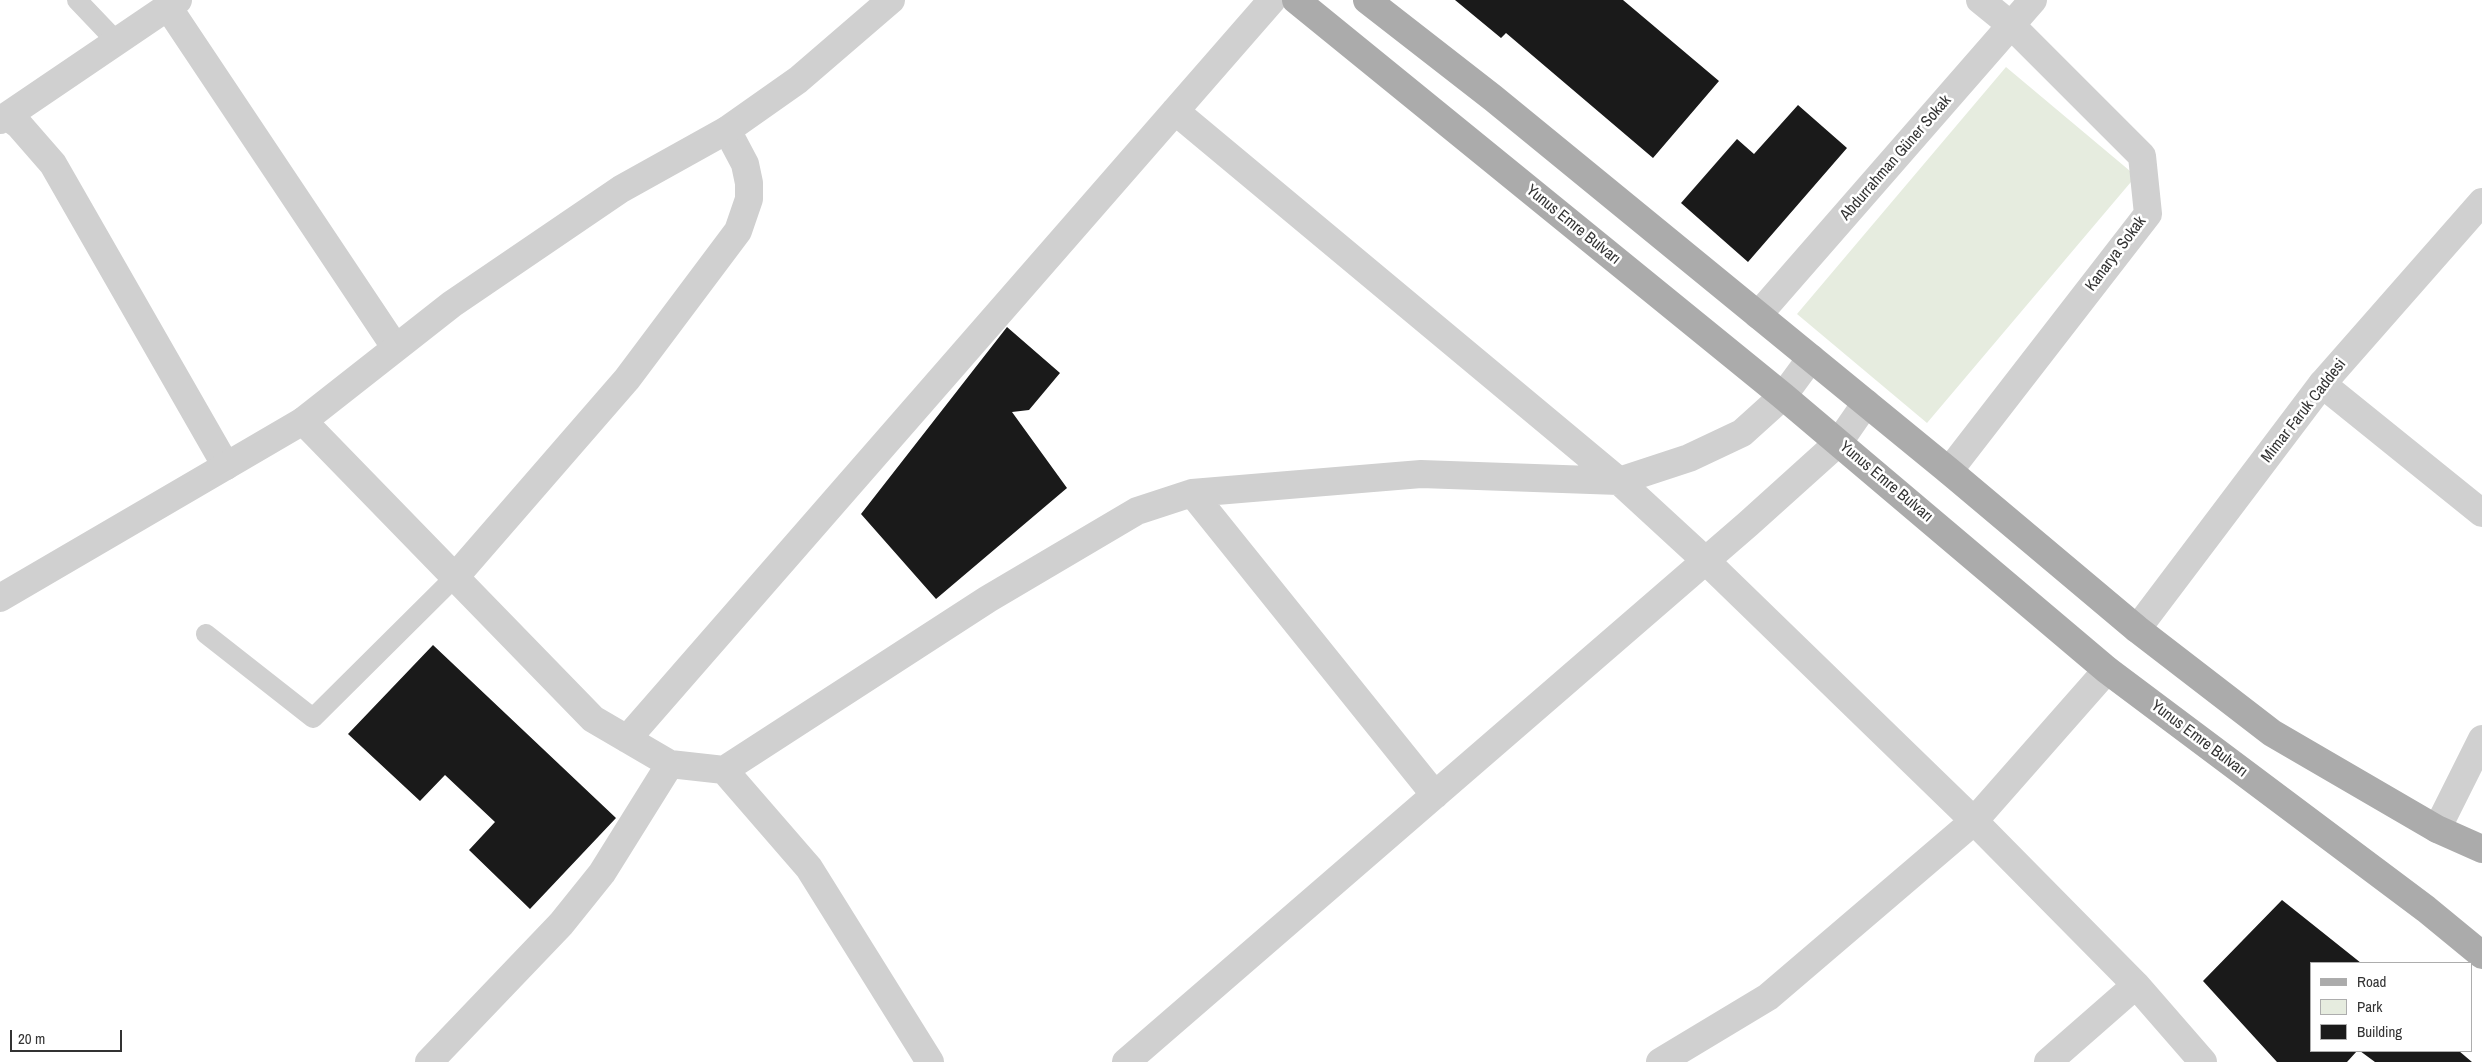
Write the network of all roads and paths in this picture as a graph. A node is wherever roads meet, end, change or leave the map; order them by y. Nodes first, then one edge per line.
1 (77, 0) edge
2 (891, 0) edge
3 (1272, 0) edge
4 (1296, 0) edge
5 (1367, 0) edge
6 (1980, 0) edge
7 (2033, 0) edge
8 (173, 4) edge
9 (2012, 26) junction
10 (116, 42) junction
11 (1175, 111) junction
12 (3, 118) edge
13 (726, 130) junction
14 (2482, 202) edge
15 (1758, 315) junction
16 (395, 347) junction
17 (1811, 358) junction
18 (2322, 384) junction
19 (1783, 396) junction
20 (1866, 403) junction
21 (303, 421) junction
22 (1839, 442) junction
23 (226, 466) junction
24 (1949, 471) junction
25 (1619, 481) junction
26 (1192, 493) junction
27 (2482, 513) edge
28 (1706, 561) junction
29 (455, 577) junction
30 (0, 598) edge
31 (2137, 629) junction
32 (206, 634) dead end
33 (2107, 670) junction
34 (627, 739) junction
35 (2482, 739) edge
36 (670, 764) junction
37 (724, 770) junction
38 (1435, 795) junction
39 (1974, 821) junction
40 (2437, 830) junction
41 (2482, 849) edge
42 (2482, 955) edge
43 (2136, 985) junction
44 (429, 1062) edge
45 (930, 1062) edge
46 (1126, 1062) edge
47 (1660, 1062) edge
48 (2048, 1062) edge
49 (2203, 1062) edge

1 - 10 lane
2 - 13 street
3 - 11 street
4 - 19 main road, Yunus Emre Bulvarı
5 - 15 main road
6 - 9 street, Kanarya Sokak
7 - 9 street, Abdurrahman Güner Sokak
8 - 10 street
8 - 16 street
9 - 15 street, Abdurrahman Güner Sokak
9 - 24 street, Kanarya Sokak
10 - 12 street
11 - 25 street
11 - 34 street
12 - 23 street
13 - 16 street
13 - 29 street
14 - 18 street, Mimar Faruk Caddesi
15 - 17 main road
16 - 21 street
17 - 19 street
17 - 20 main road
18 - 27 street
18 - 31 street, Mimar Faruk Caddesi
19 - 22 main road, Yunus Emre Bulvarı
19 - 25 street
20 - 22 street
20 - 24 main road
21 - 23 street
21 - 29 street
22 - 28 street
22 - 33 main road, Yunus Emre Bulvarı
23 - 30 street
24 - 31 main road
25 - 26 street
25 - 28 street
26 - 37 street
26 - 38 street
28 - 38 street
28 - 39 street
29 - 32 lane
29 - 34 street
31 - 40 main road
33 - 39 street
33 - 42 main road, Yunus Emre Bulvarı
34 - 36 street
35 - 40 street
36 - 37 street
36 - 44 street
37 - 45 street
38 - 46 street
39 - 43 street
39 - 47 street
40 - 41 main road
43 - 48 street
43 - 49 street

